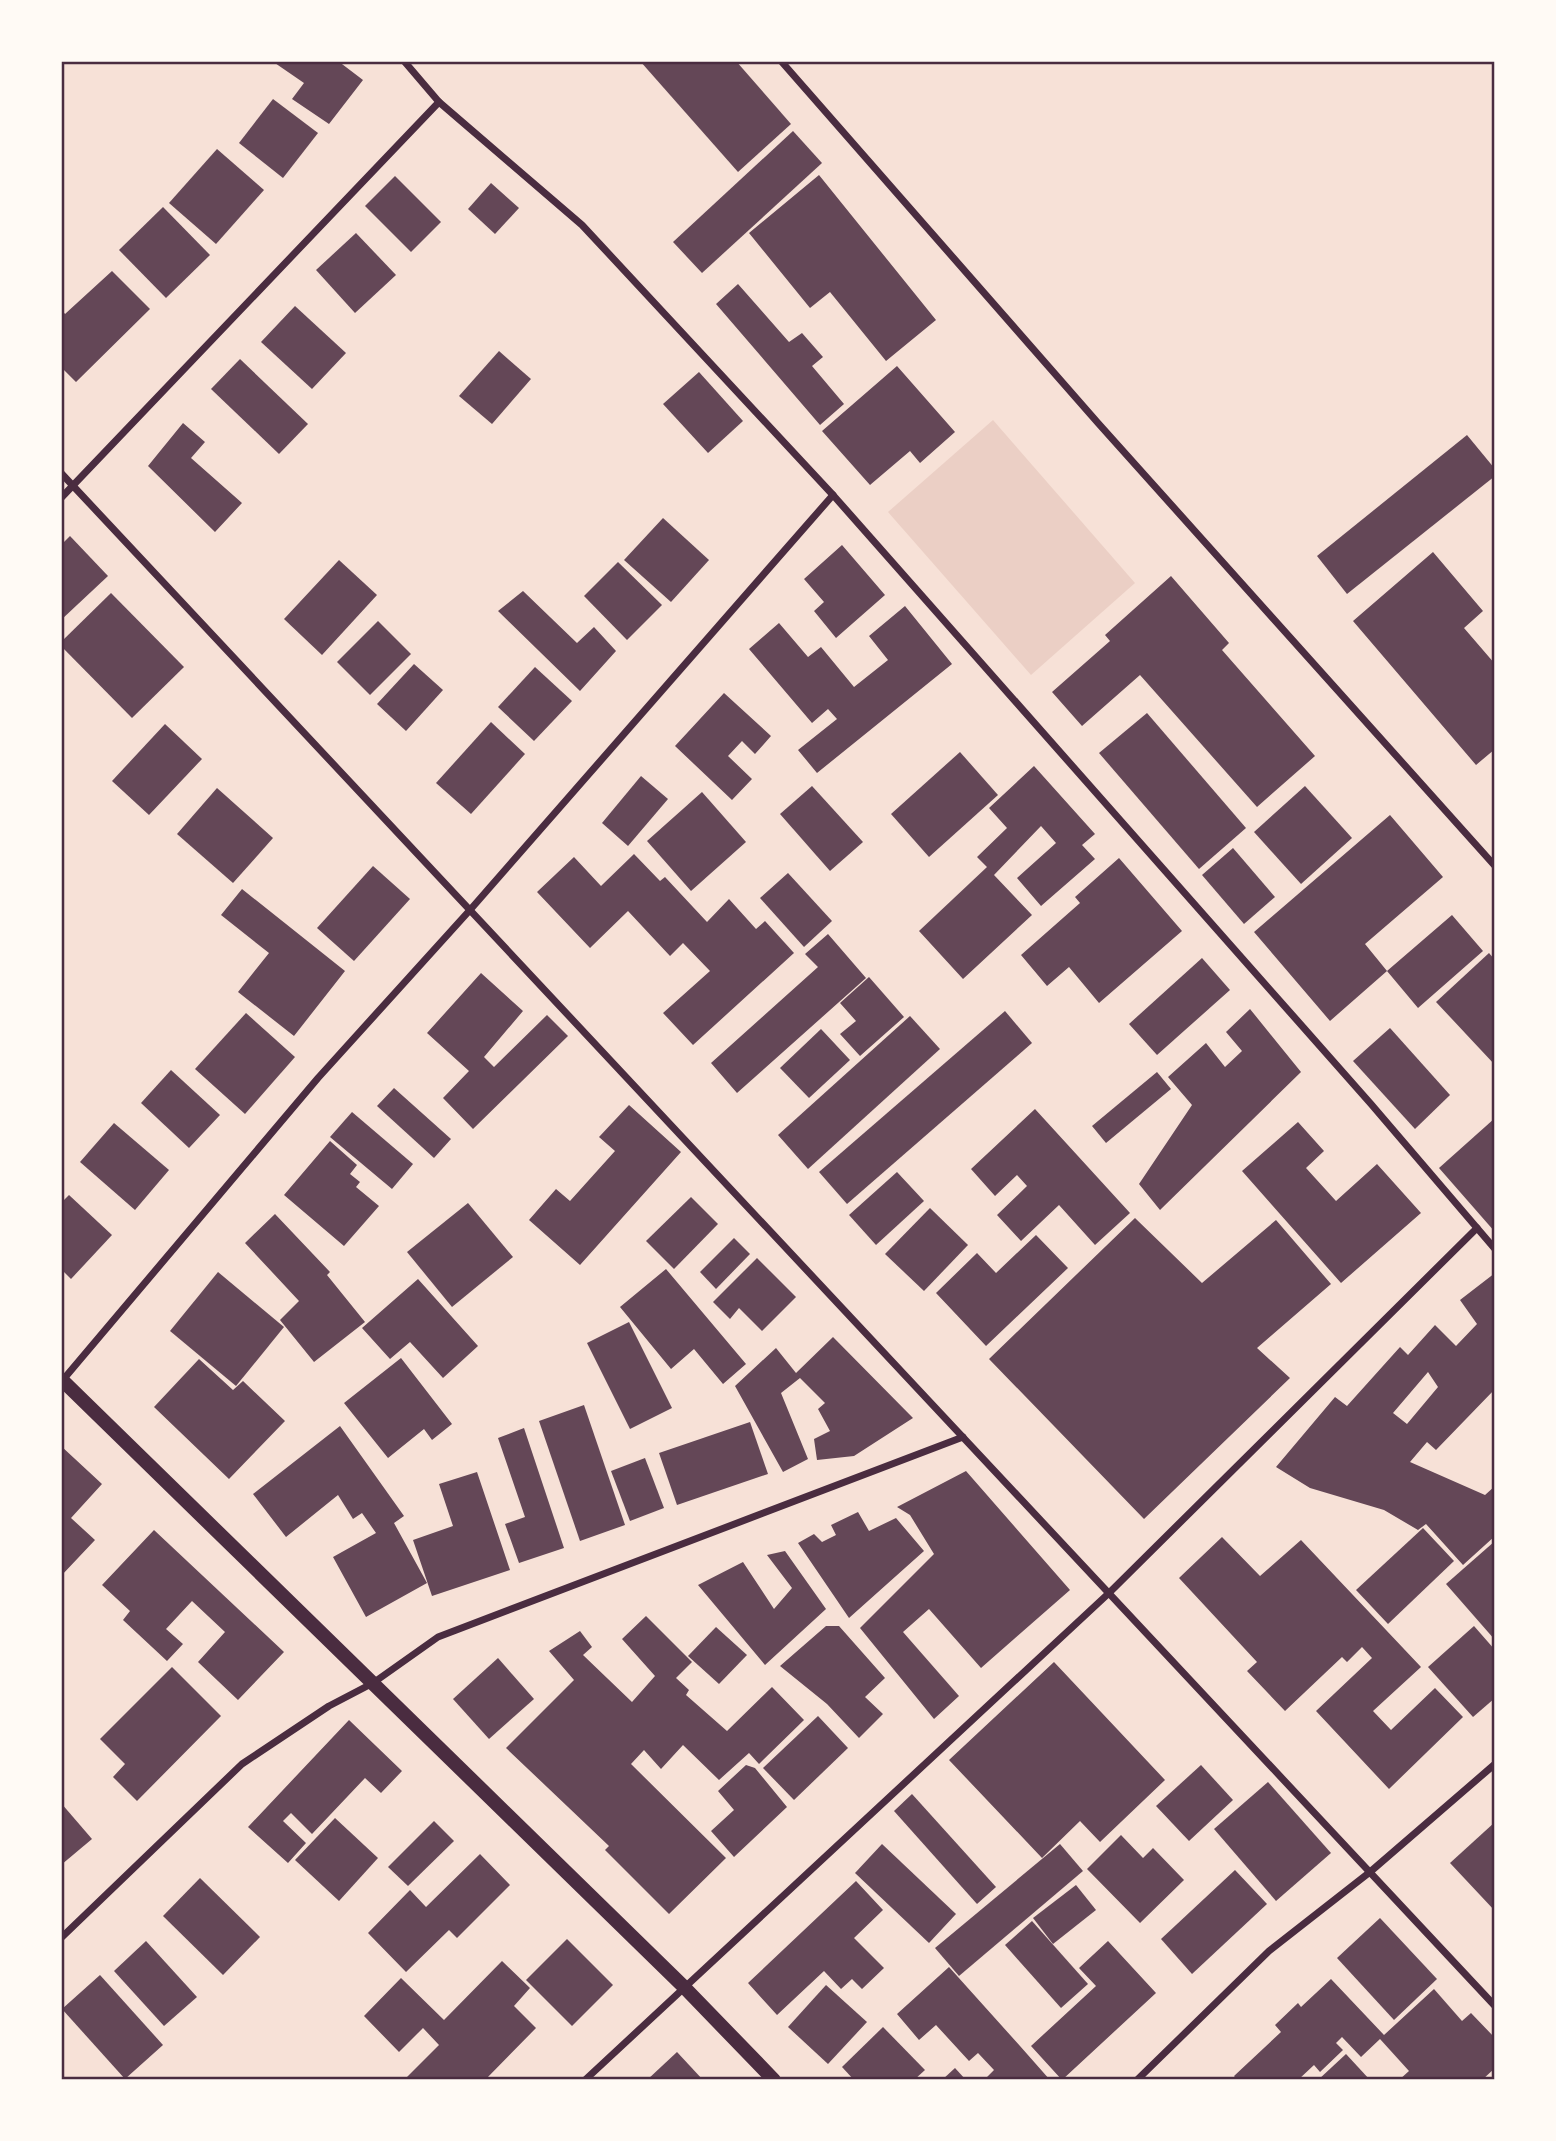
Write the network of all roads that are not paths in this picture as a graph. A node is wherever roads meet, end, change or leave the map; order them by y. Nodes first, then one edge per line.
1 (404, 61) edge
2 (780, 61) edge
3 (439, 102) junction
4 (61, 473) edge
5 (72, 486) junction
6 (834, 495) junction
7 (61, 498) edge
8 (1495, 866) edge
9 (470, 911) junction
10 (1477, 1228) junction
11 (1495, 1249) edge
12 (62, 1381) edge
13 (963, 1437) junction
14 (1109, 1593) junction
15 (373, 1683) junction
16 (1495, 1764) edge
17 (1370, 1872) junction
18 (61, 1938) edge
19 (684, 1987) junction
20 (1495, 2006) edge
21 (585, 2080) edge
22 (774, 2080) edge
23 (1137, 2080) edge

1 - 3 street
2 - 8 street
3 - 5 street
3 - 6 street
4 - 5 street
5 - 7 street
5 - 9 street
6 - 9 street
6 - 10 street
9 - 12 street
9 - 13 street
10 - 11 street
10 - 14 street
12 - 15 main road
13 - 14 street
13 - 15 street
14 - 17 street
14 - 19 street
15 - 18 street
15 - 19 main road
16 - 17 street
17 - 20 street
17 - 23 street
19 - 21 street
19 - 22 main road

